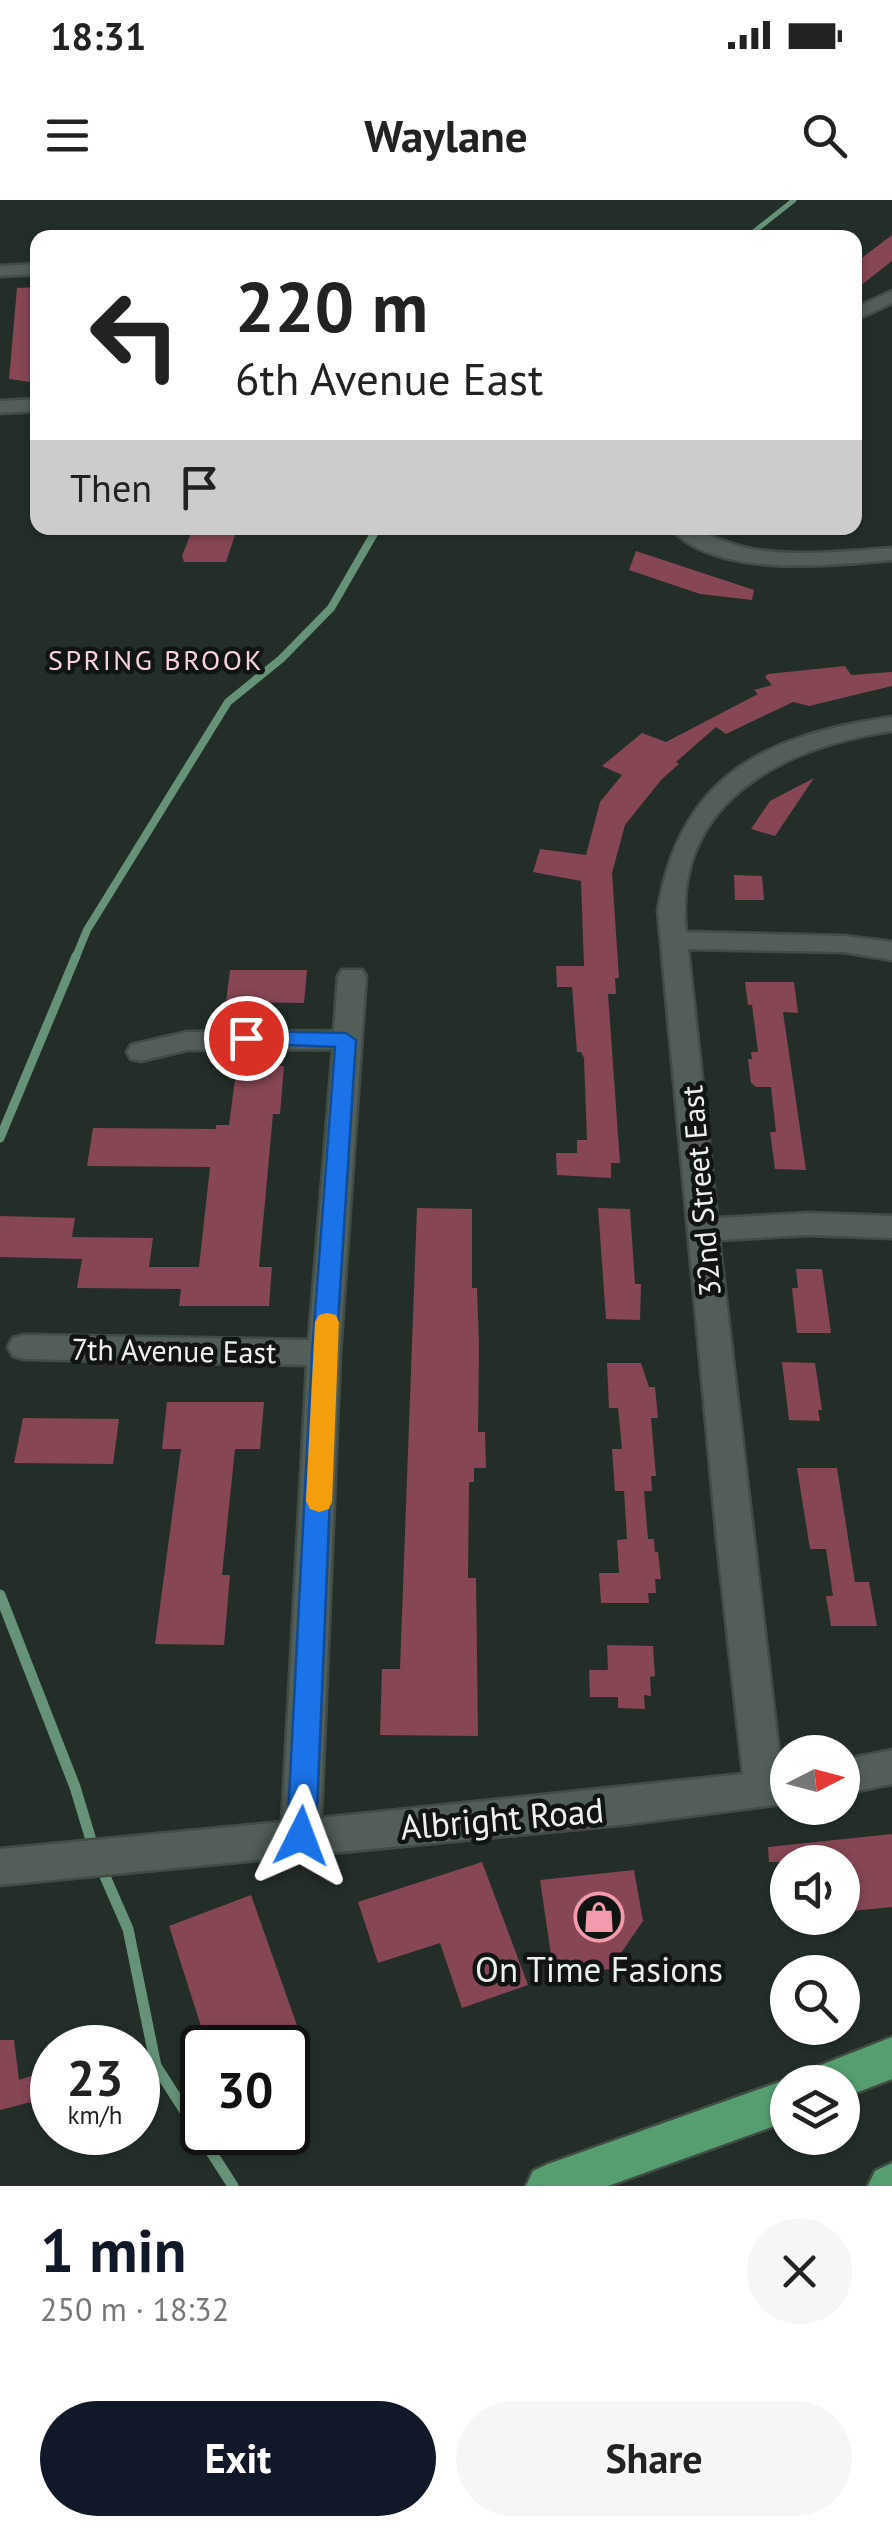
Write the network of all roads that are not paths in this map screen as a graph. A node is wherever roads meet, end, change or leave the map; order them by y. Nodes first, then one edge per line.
1 (30, 269) edge
2 (0, 271) edge
3 (892, 296) edge
4 (862, 311) edge
5 (30, 405) edge
6 (0, 407) edge
7 (693, 535) edge
8 (892, 554) edge
9 (892, 724) edge
10 (675, 940) junction
11 (892, 951) edge
12 (352, 976) dead end
13 (346, 1040) junction
14 (141, 1052) dead end
15 (892, 1227) edge
16 (703, 1230) junction
17 (24, 1347) dead end
18 (324, 1353) junction
19 (770, 1742) edge
20 (892, 1767) edge
21 (860, 1774) edge
22 (770, 1789) edge
23 (301, 1836) junction
24 (0, 1867) edge
25 (892, 2058) edge
26 (860, 2071) edge
27 (770, 2106) edge
28 (548, 2186) edge

1 - 2 street
3 - 4 street
5 - 6 street
7 - 8 street
9 - 10 street, 32nd Street East
10 - 11 street
10 - 16 street, 32nd Street East
12 - 13 street
13 - 14 street
13 - 18 street
15 - 16 street
16 - 19 street, 32nd Street East
17 - 18 street, 7th Avenue East
18 - 23 street
20 - 21 street
22 - 23 street, Albright Road
23 - 24 street, Albright Road
25 - 26 highway
27 - 28 highway

